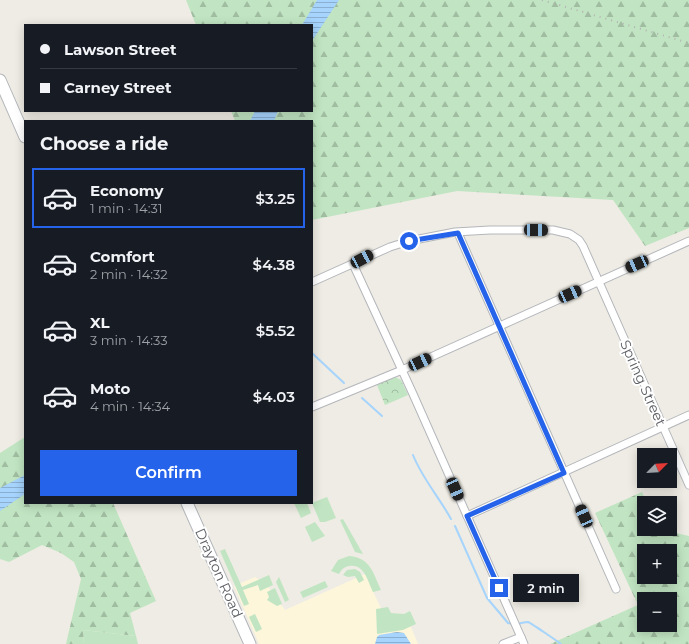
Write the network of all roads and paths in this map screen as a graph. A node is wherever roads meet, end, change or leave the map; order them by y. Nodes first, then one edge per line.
1 (0, 80) edge
2 (24, 135) edge
3 (458, 233) junction
4 (689, 241) edge
5 (353, 264) junction
6 (598, 281) junction
7 (313, 282) edge
8 (499, 326) junction
9 (402, 370) junction
10 (313, 407) edge
11 (689, 415) edge
12 (663, 426) junction
13 (564, 473) junction
14 (689, 485) edge
15 (187, 504) edge
16 (467, 516) junction
17 (616, 589) dead end
18 (519, 633) junction
19 (250, 644) edge
20 (503, 644) edge
21 (524, 644) edge

1 - 2 main road
3 - 5 street, Spring Street
3 - 6 street, Spring Street
3 - 8 street
4 - 6 street
5 - 7 street, Spring Street
5 - 9 street
6 - 8 street
6 - 12 street, Spring Street
8 - 9 street
8 - 13 street
9 - 10 street
9 - 16 street
11 - 12 street
12 - 13 street
12 - 14 street, Spring Street
13 - 16 street
13 - 17 street
15 - 19 main road, Drayton Road
16 - 18 street
18 - 20 street
18 - 21 street

